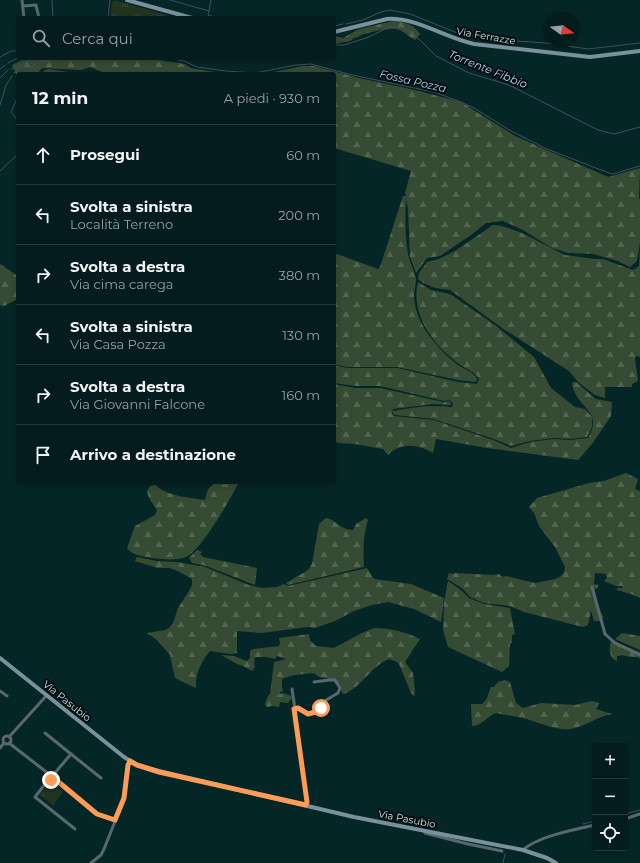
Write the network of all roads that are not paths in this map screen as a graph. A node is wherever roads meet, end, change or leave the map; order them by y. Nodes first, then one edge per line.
1 (22, 0) edge
2 (127, 0) edge
3 (23, 6) junction
4 (24, 16) edge
5 (39, 16) edge
6 (185, 16) edge
7 (336, 32) edge
8 (640, 51) edge
9 (592, 587) dead end
10 (640, 655) edge
11 (0, 658) edge
12 (314, 682) dead end
13 (292, 689) dead end
14 (0, 690) edge
15 (46, 695) junction
16 (7, 696) dead end
17 (295, 711) junction
18 (45, 733) dead end
19 (0, 735) edge
20 (9, 737) junction
21 (4, 738) junction
22 (4, 743) junction
23 (9, 743) junction
24 (0, 748) edge
25 (71, 754) junction
26 (130, 761) junction
27 (49, 774) junction
28 (54, 774) junction
29 (101, 778) dead end
30 (49, 779) junction
31 (55, 779) junction
32 (306, 805) junction
33 (640, 814) edge
34 (628, 818) edge
35 (115, 820) junction
36 (404, 826) junction
37 (592, 826) edge
38 (75, 829) dead end
39 (523, 850) junction
40 (502, 851) dead end
41 (91, 863) edge
42 (556, 863) edge

1 - 3 street
2 - 6 street
3 - 4 street
3 - 5 street
7 - 8 street, Via Ferrazze
9 - 10 street
11 - 15 street, Via Pasubio
12 - 17 street
13 - 17 street
14 - 16 street
15 - 20 street
15 - 26 street, Via Pasubio
17 - 32 street
18 - 25 street
19 - 21 street
20 - 21 street
20 - 23 street
21 - 22 street
22 - 23 street
22 - 24 street
23 - 27 street
25 - 28 street
25 - 29 street
26 - 32 street, Via Pasubio
26 - 35 street
27 - 28 street
27 - 30 street
28 - 31 street
30 - 31 street
30 - 38 street
31 - 35 street
32 - 36 street, Via Pasubio
33 - 34 street
35 - 41 street
36 - 39 street, Via Pasubio
36 - 40 street
37 - 39 street
39 - 42 street, Via Pasubio

